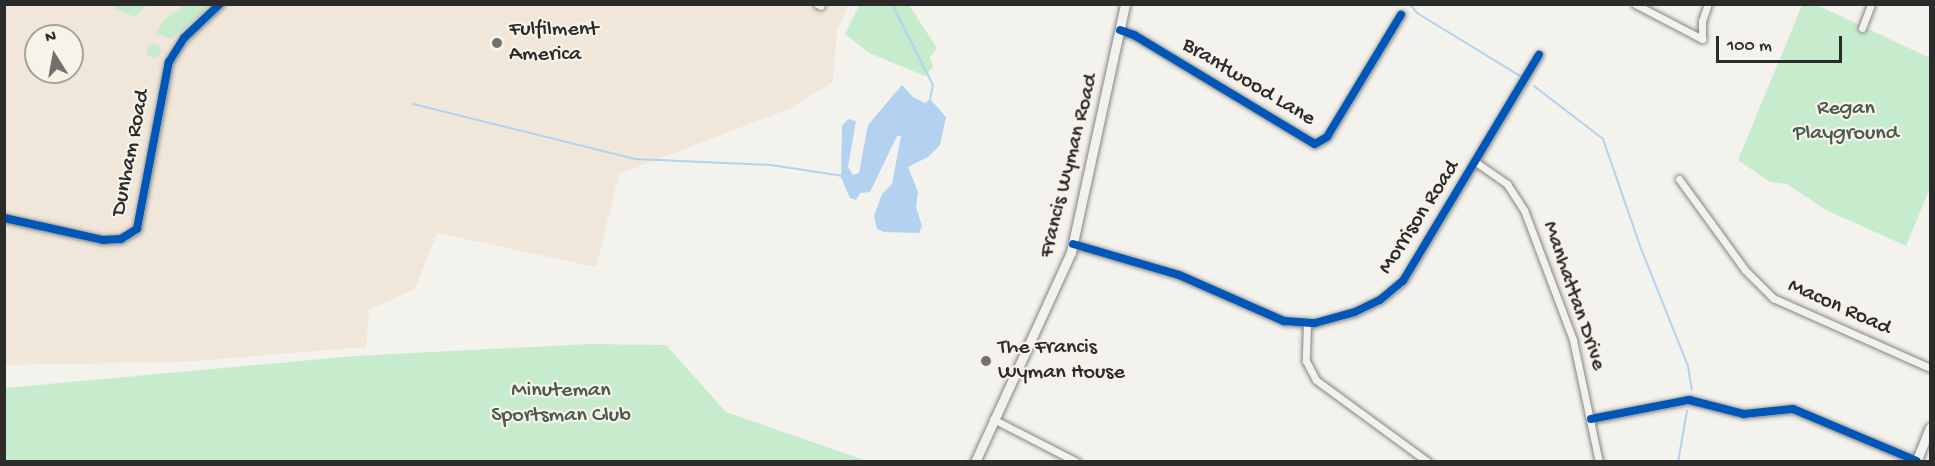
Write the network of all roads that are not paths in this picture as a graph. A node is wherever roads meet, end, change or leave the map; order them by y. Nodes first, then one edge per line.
1 (220, 4) edge
2 (1125, 4) edge
3 (1635, 4) edge
4 (1708, 4) edge
5 (1871, 4) edge
6 (1401, 15) dead end
7 (1862, 28) dead end
8 (1120, 30) junction
9 (1539, 55) dead end
10 (1477, 163) junction
11 (1679, 179) dead end
12 (4, 218) edge
13 (1073, 244) junction
14 (1307, 324) junction
15 (1930, 368) edge
16 (993, 419) junction
17 (1591, 419) junction
18 (1930, 428) edge
19 (1917, 461) edge
20 (975, 462) edge
21 (1077, 462) edge
22 (1428, 462) edge
23 (1599, 462) edge

1 - 12 street, Dunham Road
2 - 8 main road, Francis Wyman Road
3 - 4 street
5 - 7 street
6 - 8 street, Brantwood Lane
8 - 13 main road, Francis Wyman Road
9 - 10 street, Morrison Road
10 - 14 street, Morrison Road
10 - 17 street, Manhattan Drive
11 - 15 street, Macon Road
13 - 14 street, Morrison Road
13 - 16 main road, Francis Wyman Road
14 - 22 street
16 - 20 main road, Francis Wyman Road
16 - 21 street
17 - 19 street
17 - 23 street, Manhattan Drive
18 - 19 main road

